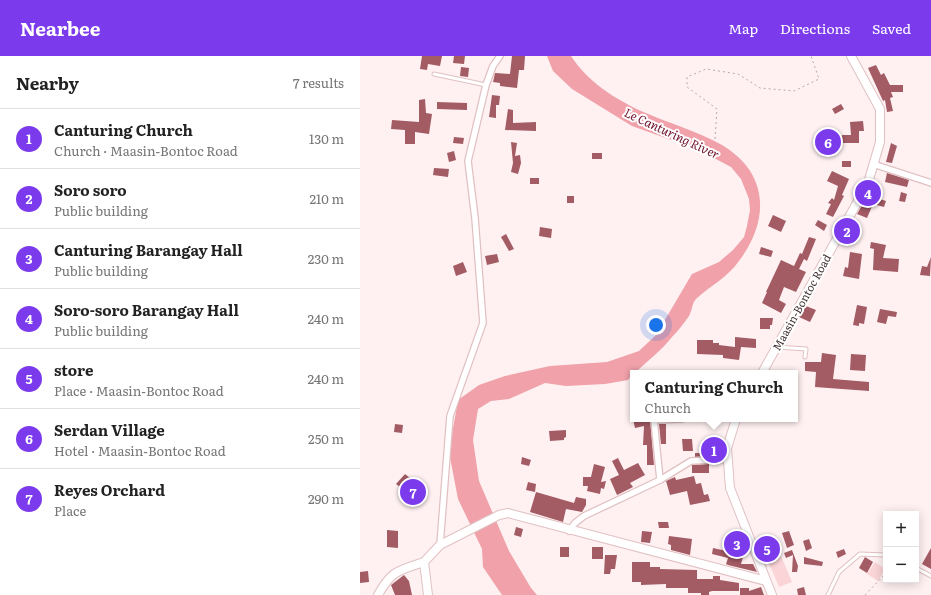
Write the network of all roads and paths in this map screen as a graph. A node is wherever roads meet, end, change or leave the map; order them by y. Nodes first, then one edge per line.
1 (500, 56) edge
2 (811, 56) edge
3 (851, 56) edge
4 (434, 74) dead end
5 (486, 85) junction
6 (715, 139) dead end
7 (873, 164) junction
8 (931, 183) edge
9 (777, 347) junction
10 (805, 357) dead end
11 (764, 370) edge
12 (654, 422) edge
13 (735, 422) edge
14 (728, 459) junction
15 (660, 480) junction
16 (569, 531) junction
17 (440, 545) junction
18 (883, 555) edge
19 (424, 562) junction
20 (919, 570) edge
21 (883, 576) edge
22 (931, 576) edge
23 (766, 581) junction
24 (378, 595) edge
25 (428, 595) edge
26 (772, 595) edge
27 (828, 595) edge
28 (865, 595) edge

1 - 5 street
2 - 6 path
3 - 7 main road, Maasin-Bontoc Road
4 - 5 lane
5 - 17 street
7 - 8 street
7 - 9 main road, Maasin-Bontoc Road
9 - 10 lane
9 - 11 main road, Maasin-Bontoc Road
12 - 15 street
13 - 14 main road
14 - 15 street
14 - 23 main road
15 - 16 street
16 - 17 main road
16 - 23 main road
17 - 19 main road
18 - 27 lane
19 - 24 main road
19 - 25 main road
20 - 22 lane
21 - 28 path
23 - 26 main road

